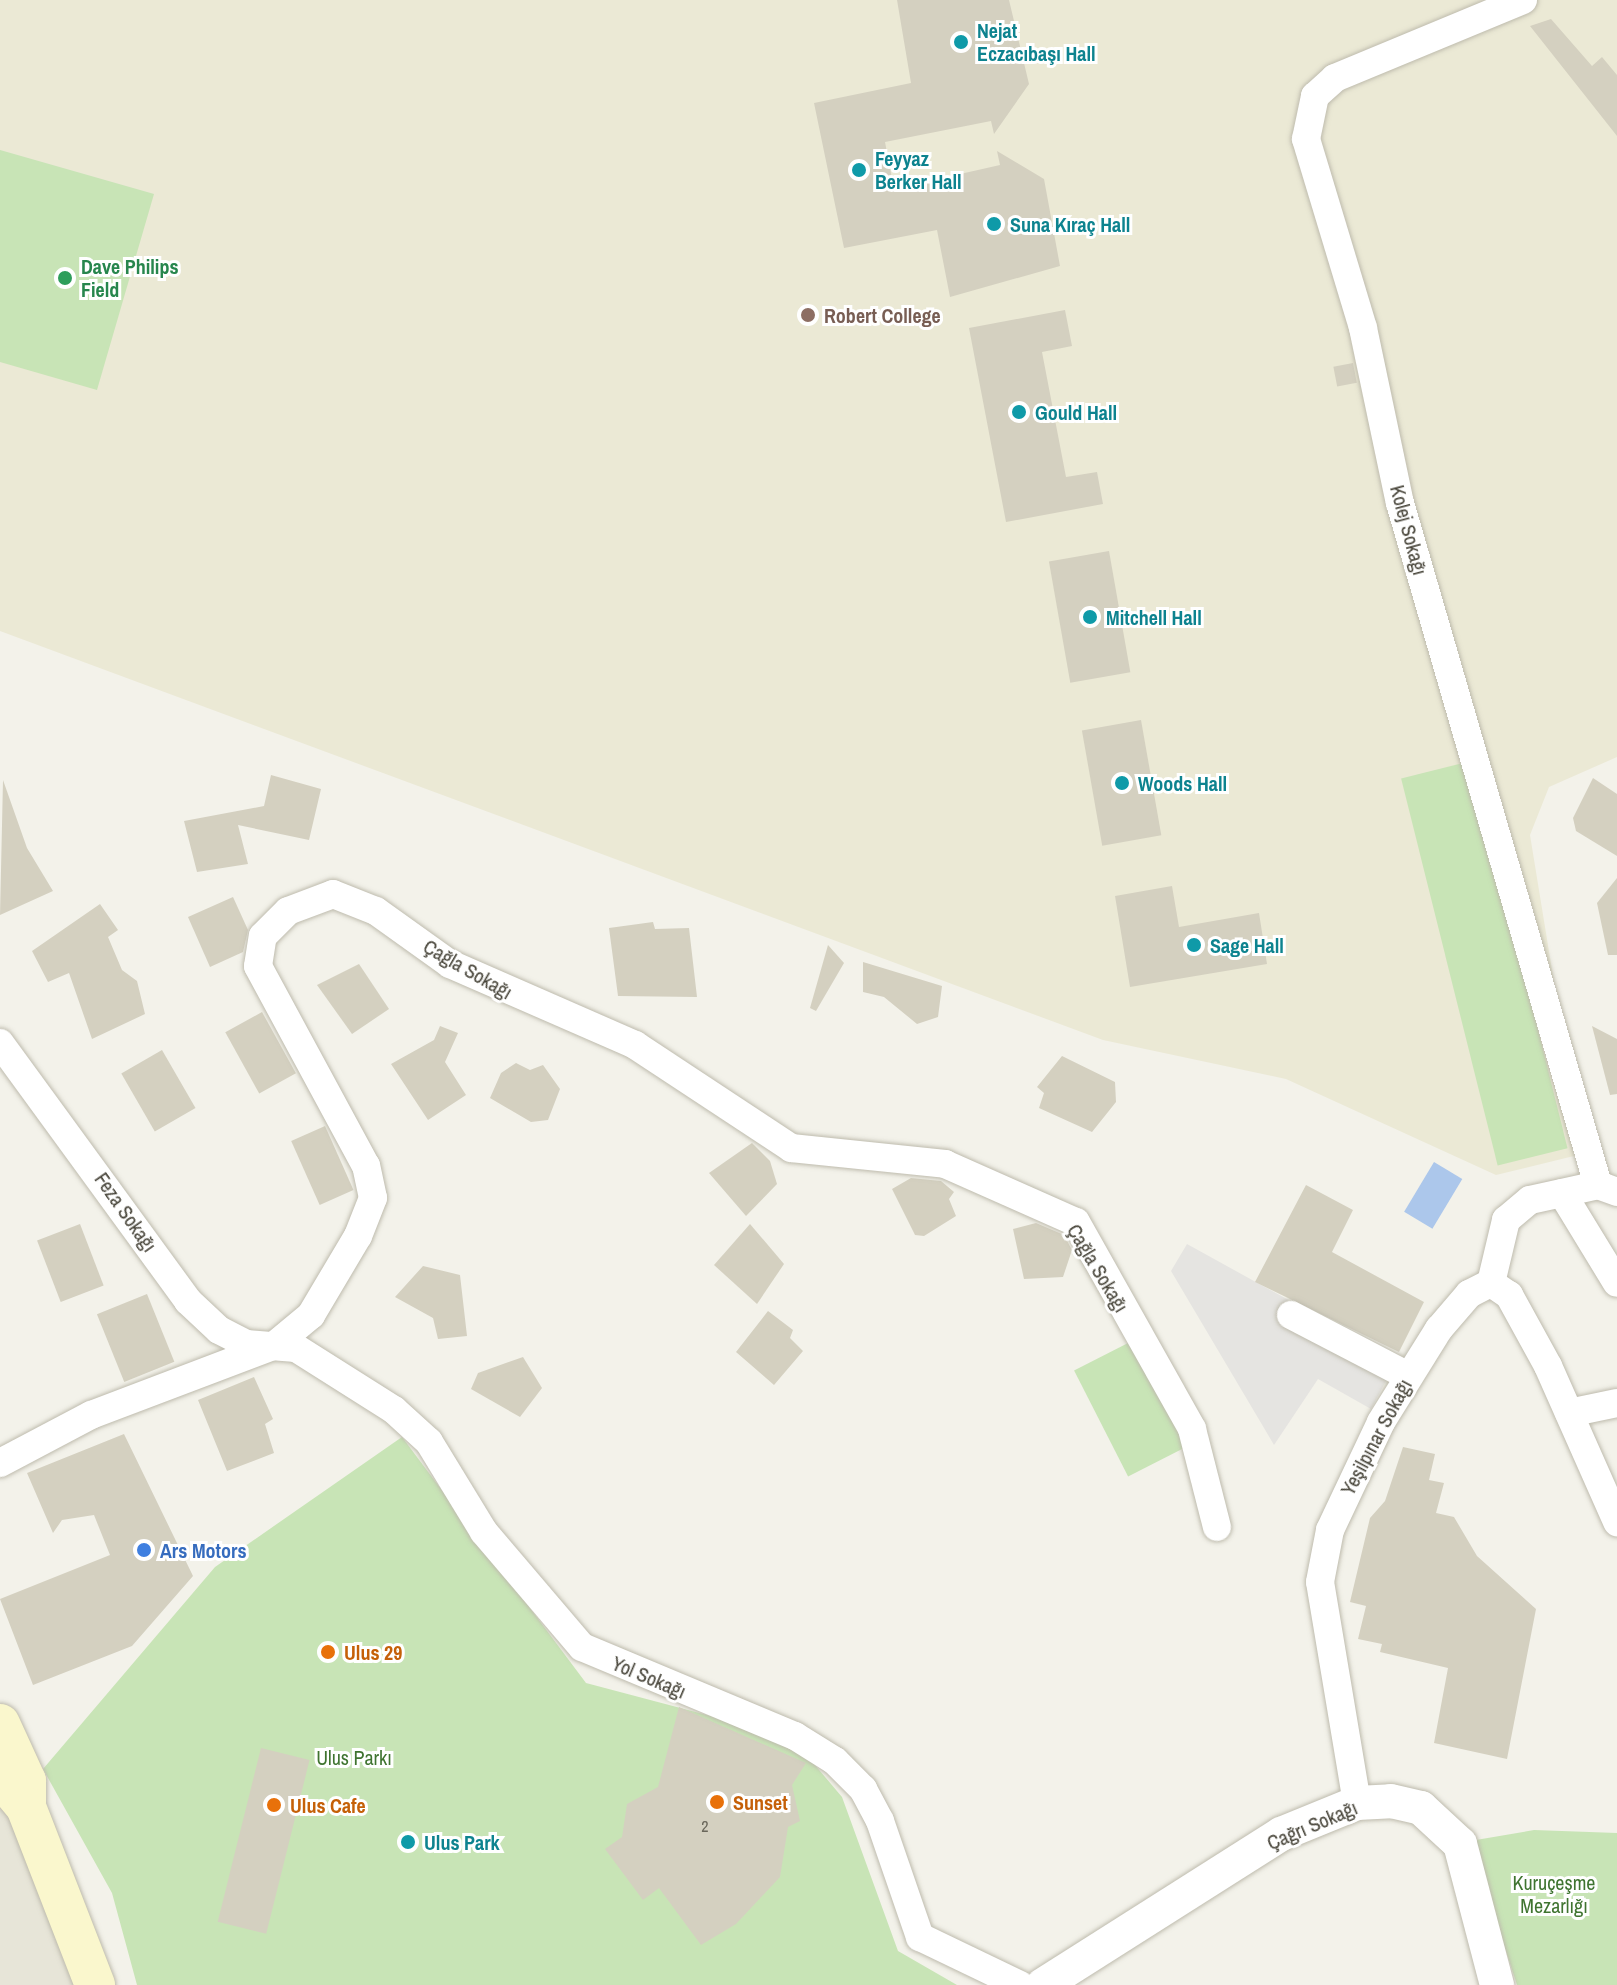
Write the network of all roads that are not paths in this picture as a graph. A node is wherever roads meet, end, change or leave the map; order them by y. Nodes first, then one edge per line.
1 (1523, 0) edge
2 (0, 1043) edge
3 (1608, 1188) edge
4 (1562, 1193) junction
5 (1491, 1283) junction
6 (1617, 1283) edge
7 (1291, 1315) dead end
8 (275, 1345) junction
9 (1408, 1376) junction
10 (1617, 1403) edge
11 (1569, 1413) junction
12 (0, 1463) edge
13 (1617, 1522) edge
14 (1217, 1527) dead end
15 (0, 1724) edge
16 (0, 1776) edge
17 (1357, 1803) junction
18 (26, 1807) junction
19 (95, 1985) edge
20 (1020, 1985) edge
21 (1043, 1985) edge
22 (1497, 1985) edge

1 - 3 street, Kolej Sokağı
2 - 8 street, Feza Sokağı
3 - 4 street
4 - 5 street
4 - 6 street
5 - 9 street, Yeşilpınar Sokağı
5 - 11 street
7 - 9 street
8 - 12 street, Çağla Sokağı
8 - 14 street, Çağla Sokağı
8 - 20 street, Yol Sokağı
9 - 17 street, Yeşilpınar Sokağı
10 - 11 street
11 - 13 street
15 - 18 main road
16 - 18 main road
17 - 21 street, Çağrı Sokağı
17 - 22 street, Çağrı Sokağı
18 - 19 main road

